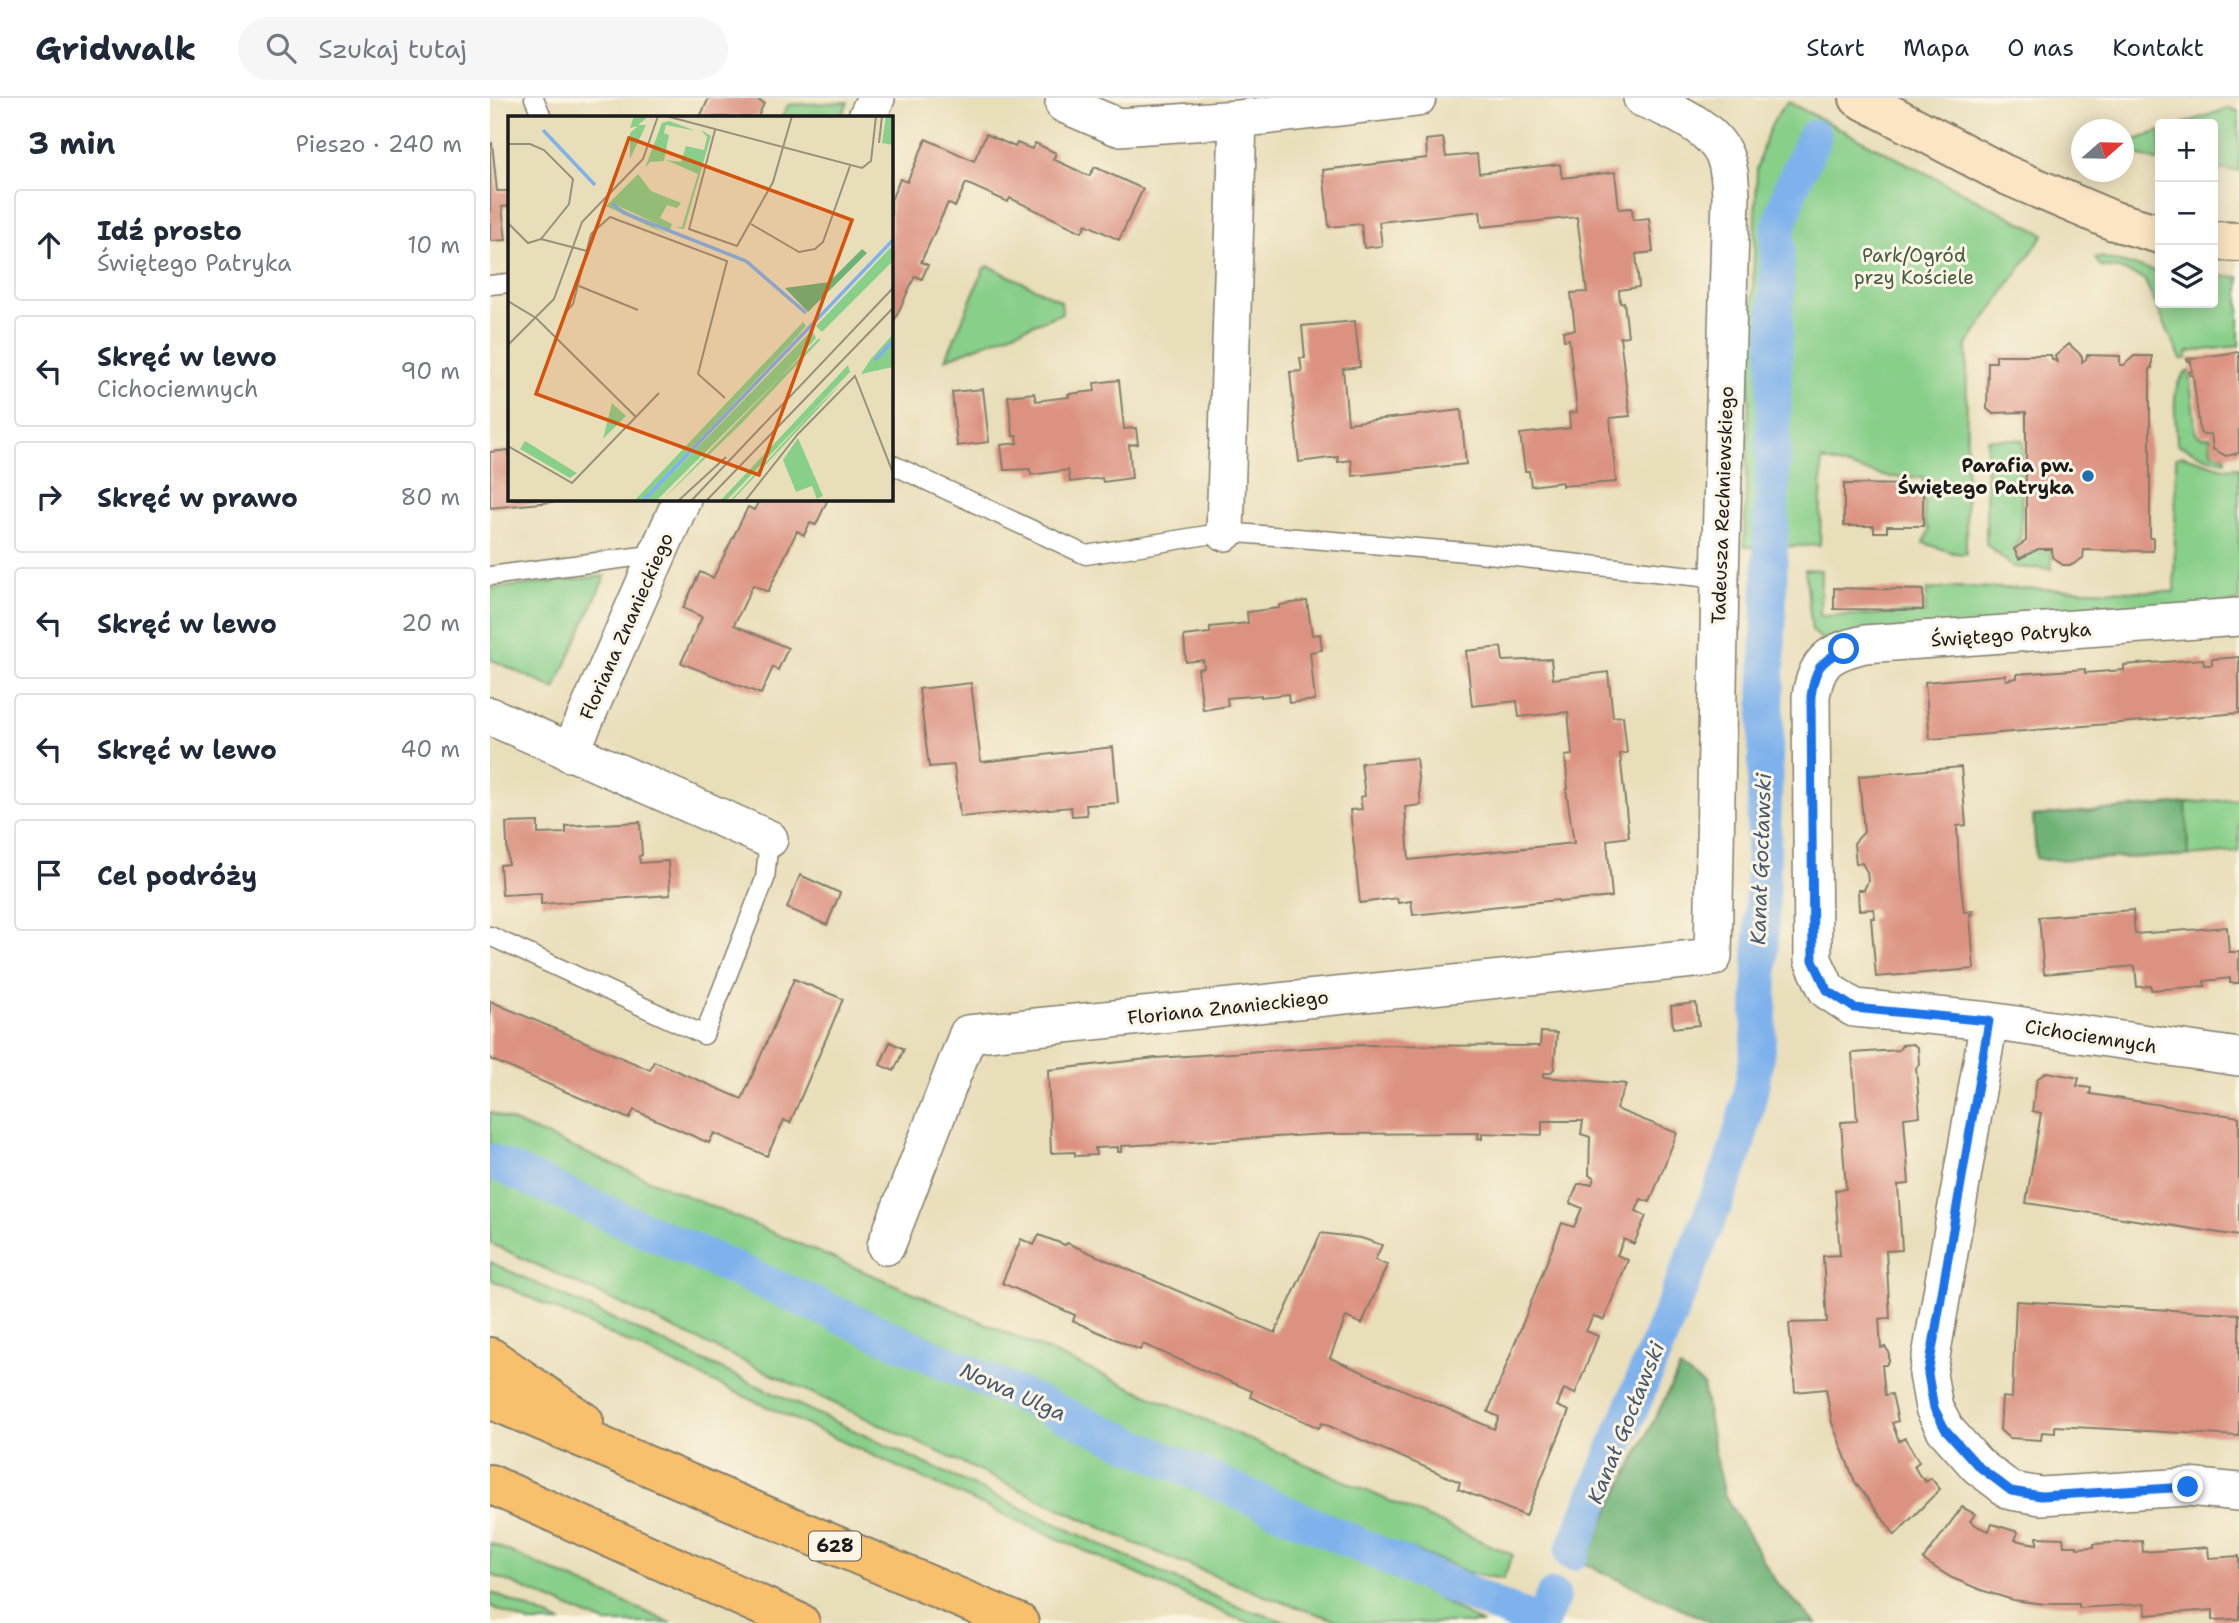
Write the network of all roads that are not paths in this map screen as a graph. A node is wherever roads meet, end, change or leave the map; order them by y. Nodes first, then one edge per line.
1 (534, 98) edge
2 (876, 98) edge
3 (1416, 98) edge
4 (1642, 98) edge
5 (1859, 98) edge
6 (1064, 104) dead end
7 (542, 116) edge
8 (867, 116) edge
9 (1238, 119) junction
10 (2155, 233) edge
11 (2218, 241) edge
12 (2239, 242) edge
13 (508, 283) edge
14 (490, 285) edge
15 (892, 464) edge
16 (682, 500) edge
17 (1225, 532) junction
18 (658, 554) junction
19 (490, 576) edge
20 (1720, 579) junction
21 (2239, 617) edge
22 (1811, 696) joint
23 (490, 716) edge
24 (570, 753) junction
25 (769, 839) joint
26 (490, 936) edge
27 (1713, 957) joint
28 (1989, 1021) junction
29 (2239, 1057) edge
30 (886, 1246) dead end
31 (490, 1357) edge
32 (490, 1399) edge
33 (652, 1469) junction
34 (490, 1484) edge
35 (2239, 1492) edge
36 (490, 1497) edge
37 (594, 1533) junction
38 (800, 1623) edge
39 (1019, 1623) edge

1 - 7 lane
2 - 8 street
3 - 9 street
4 - 20 street, Tadeusza Rechniewskiego
5 - 10 street
6 - 9 street
9 - 17 street
11 - 12 street
13 - 14 lane
15 - 17 lane
16 - 18 street, Floriana Znanieckiego
17 - 20 lane
18 - 19 lane
18 - 24 street, Floriana Znanieckiego
20 - 27 street, Tadeusza Rechniewskiego
21 - 22 street, Świętego Patryka
22 - 28 street, Cichociemnych
23 - 24 street
24 - 25 street
25 - 26 lane
27 - 30 street, Floriana Znanieckiego
28 - 29 street, Cichociemnych
28 - 35 street
31 - 33 main road
32 - 33 main road, 628
33 - 39 main road, 628
34 - 37 main road
36 - 37 main road
37 - 38 main road

